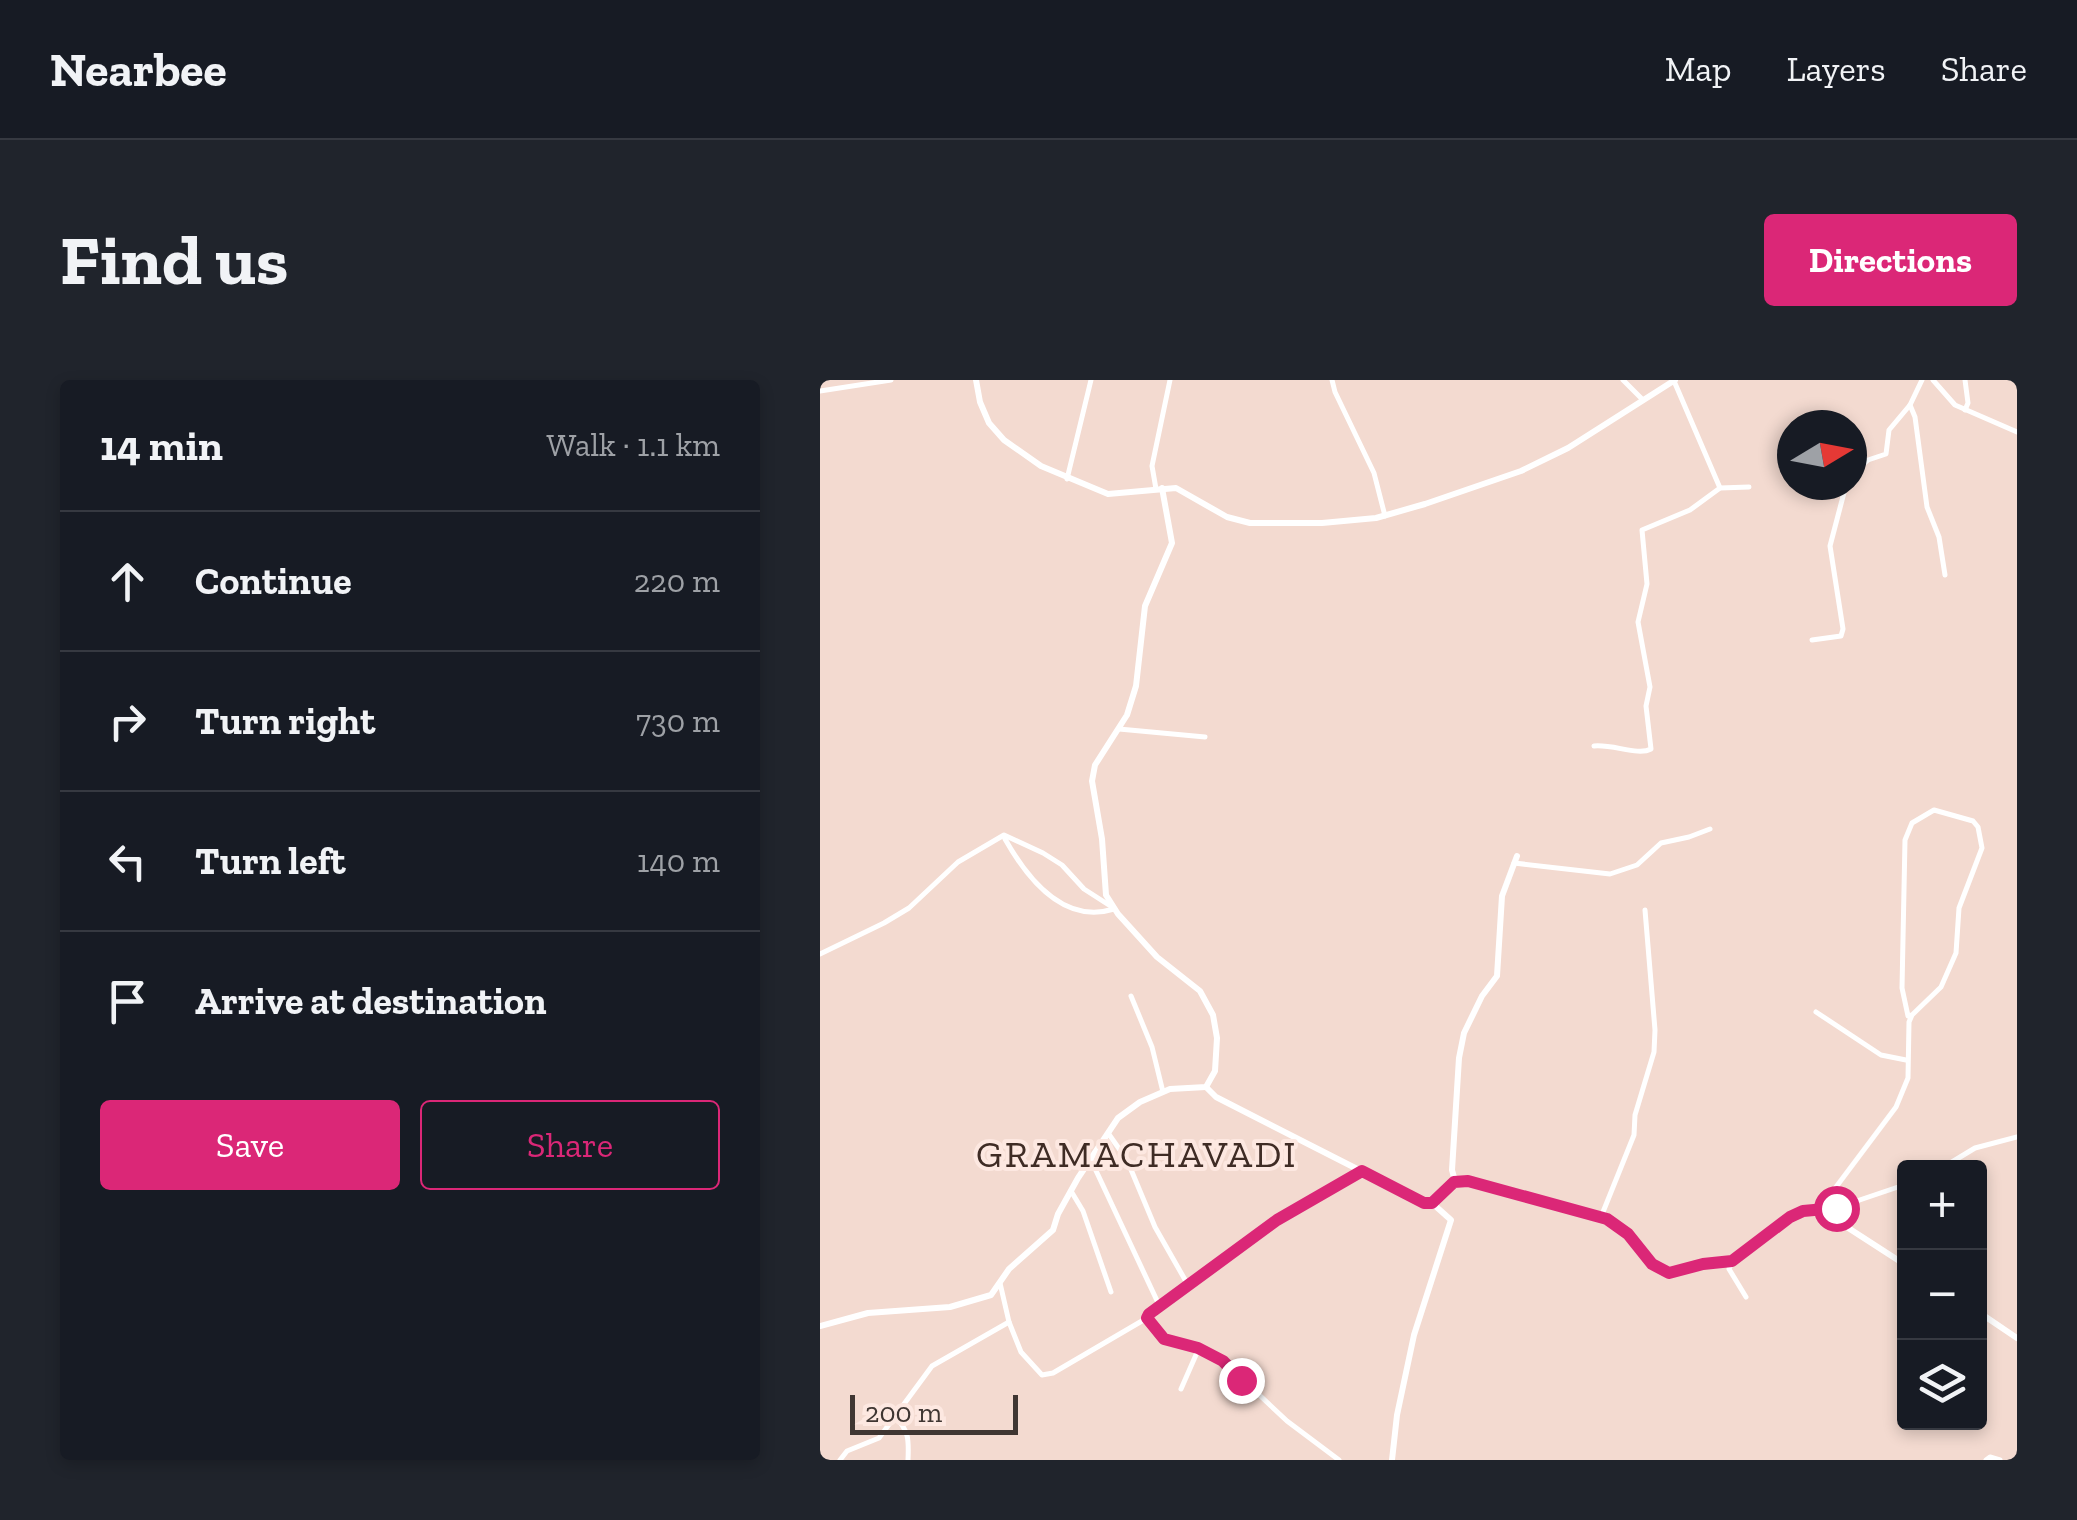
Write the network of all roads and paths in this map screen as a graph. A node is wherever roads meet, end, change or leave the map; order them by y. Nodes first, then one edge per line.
1 (891, 380) edge
2 (976, 380) edge
3 (1091, 380) edge
4 (1170, 380) edge
5 (1332, 380) edge
6 (1623, 380) edge
7 (1922, 380) edge
8 (1933, 380) edge
9 (1965, 380) edge
10 (1674, 381) edge
11 (820, 392) edge
12 (1645, 402) junction
13 (1910, 405) junction
14 (1965, 410) junction
15 (2017, 432) edge
16 (1867, 461) edge
17 (1067, 479) junction
18 (1749, 487) dead end
19 (1720, 488) junction
20 (1159, 489) junction
21 (1842, 500) edge
22 (1385, 516) junction
23 (1944, 576) dead end
24 (1812, 640) dead end
25 (1119, 729) junction
26 (1205, 736) dead end
27 (1594, 746) dead end
28 (1710, 828) dead end
29 (1004, 835) junction
30 (1515, 859) joint
31 (1114, 908) junction
32 (1645, 910) dead end
33 (820, 954) edge
34 (1131, 996) dead end
35 (1816, 1012) dead end
36 (1912, 1015) junction
37 (1906, 1060) junction
38 (1206, 1087) junction
39 (1163, 1092) junction
40 (1108, 1132) junction
41 (2017, 1137) edge
42 (1090, 1158) junction
43 (1955, 1160) edge
44 (1362, 1171) junction
45 (1454, 1182) junction
46 (1897, 1187) edge
47 (1070, 1192) junction
48 (1432, 1203) junction
49 (1818, 1211) junction
50 (1601, 1217) junction
51 (1897, 1260) edge
52 (1732, 1261) junction
53 (1000, 1283) junction
54 (1188, 1284) junction
55 (1112, 1292) dead end
56 (1746, 1297) dead end
57 (984, 1298) junction
58 (1005, 1304) junction
59 (1160, 1307) junction
60 (1147, 1318) junction
61 (1987, 1318) edge
62 (1009, 1322) junction
63 (820, 1326) edge
64 (2017, 1338) edge
65 (1198, 1348) junction
66 (1180, 1389) dead end
67 (894, 1415) junction
68 (840, 1460) edge
69 (908, 1460) edge
70 (1339, 1460) edge
71 (1392, 1460) edge
72 (1986, 1460) edge
73 (2000, 1460) edge

1 - 11 street
2 - 17 main road
3 - 17 street
4 - 20 street
5 - 22 street
6 - 12 street
7 - 13 street
8 - 14 street
9 - 14 street
10 - 12 main road
10 - 19 street
12 - 22 main road
13 - 16 street
13 - 23 street
14 - 15 street
17 - 20 main road
18 - 19 street
19 - 27 street
20 - 22 main road
20 - 25 main road
21 - 24 street
25 - 26 street
25 - 31 main road
28 - 30 street
29 - 31 street
29 - 31 street
29 - 33 street
30 - 45 main road
31 - 38 main road
32 - 50 street
34 - 39 street
35 - 37 street
36 - 36 street
36 - 37 street
37 - 49 street
38 - 39 main road
38 - 44 main road
39 - 40 main road
40 - 42 main road
40 - 54 street
41 - 43 street
42 - 47 main road
42 - 59 street
44 - 48 main road
44 - 54 street
45 - 48 main road
45 - 50 main road
46 - 49 street
47 - 53 main road
47 - 55 street
48 - 71 main road
49 - 51 main road
49 - 52 main road
50 - 52 main road
52 - 56 street
53 - 57 main road
53 - 58 street
54 - 59 street
57 - 58 street
57 - 63 main road
58 - 62 street
59 - 60 street
60 - 62 street
60 - 65 street
61 - 64 main road
62 - 67 street
65 - 66 street
65 - 70 street
67 - 68 street
67 - 69 street
72 - 73 street

